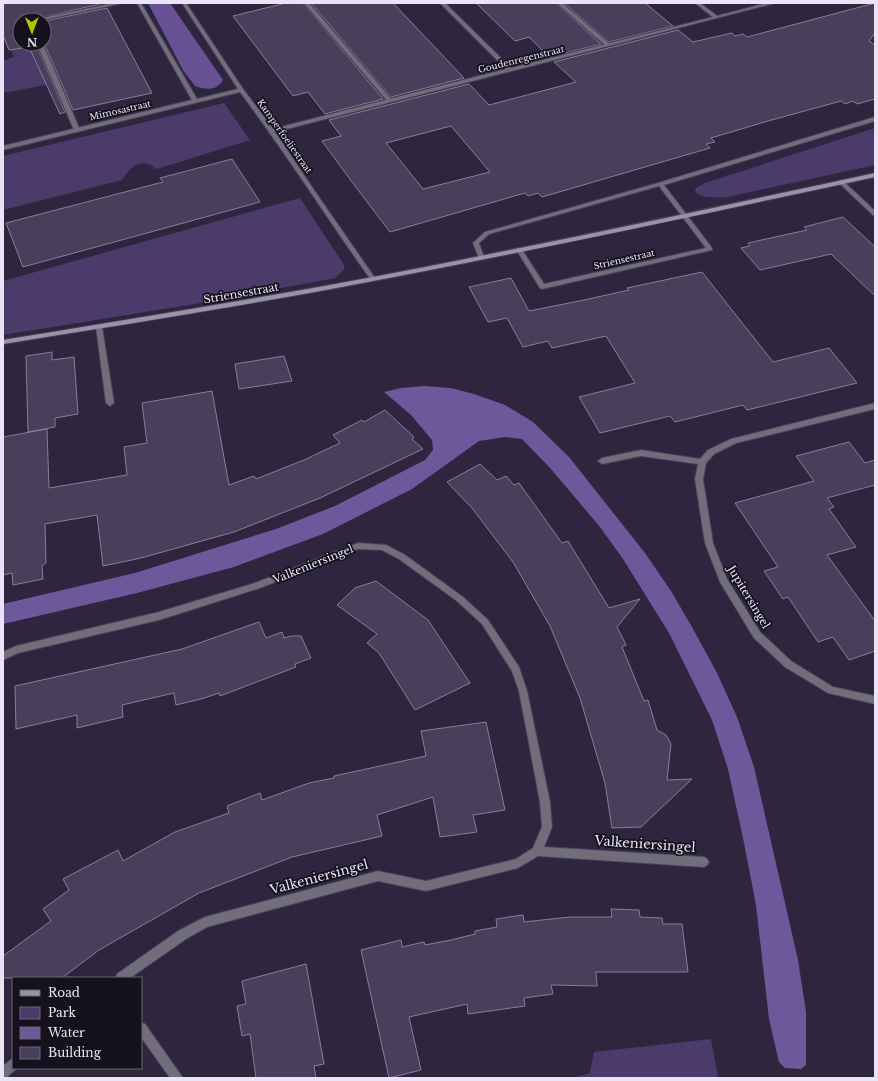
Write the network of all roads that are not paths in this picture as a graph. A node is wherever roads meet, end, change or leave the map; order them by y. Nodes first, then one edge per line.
1 (121, 3) edge
2 (139, 3) edge
3 (184, 3) edge
4 (306, 3) edge
5 (442, 3) edge
6 (559, 3) edge
7 (697, 3) edge
8 (773, 3) edge
9 (52, 17) edge
10 (716, 18) junction
11 (608, 45) junction
12 (43, 52) edge
13 (510, 70) junction
14 (241, 90) junction
15 (195, 101) junction
16 (390, 101) junction
17 (875, 119) edge
18 (77, 130) junction
19 (272, 131) junction
20 (3, 148) edge
21 (875, 175) edge
22 (841, 182) junction
23 (660, 184) junction
24 (875, 214) edge
25 (684, 216) junction
26 (519, 249) junction
27 (481, 257) junction
28 (373, 279) junction
29 (99, 327) junction
30 (3, 342) edge
31 (110, 403) dead end
32 (875, 406) edge
33 (602, 461) dead end
34 (702, 462) junction
35 (3, 656) edge
36 (875, 700) edge
37 (537, 852) junction
38 (704, 862) dead end
39 (122, 977) edge
40 (142, 1029) edge
41 (12, 1065) edge
42 (3, 1072) edge
43 (177, 1078) edge

1 - 9 street
2 - 15 street
3 - 14 street, Kamperfoeliestraat
4 - 16 street
5 - 13 street
6 - 11 street
7 - 10 street
8 - 10 street, Goudenregenstraat
10 - 11 street, Goudenregenstraat
11 - 13 street, Goudenregenstraat
12 - 18 street
13 - 16 street, Goudenregenstraat
14 - 15 street, Mimosastraat
14 - 19 street, Kamperfoeliestraat
15 - 18 street, Mimosastraat
16 - 19 street, Goudenregenstraat
17 - 23 street
18 - 20 street, Mimosastraat
19 - 28 street, Kamperfoeliestraat
21 - 22 street, Striensestraat
22 - 24 street
22 - 25 street, Striensestraat
23 - 25 street, Striensestraat
23 - 27 street
25 - 26 street, Striensestraat
25 - 26 street, Striensestraat
26 - 27 street, Striensestraat
27 - 28 street, Striensestraat
28 - 29 street, Striensestraat
29 - 30 street, Striensestraat
29 - 31 street
32 - 34 street
33 - 34 street
34 - 36 street, Jupitersingel
35 - 37 street, Valkeniersingel
37 - 38 street, Valkeniersingel
37 - 39 street, Valkeniersingel
40 - 43 street
41 - 42 street

